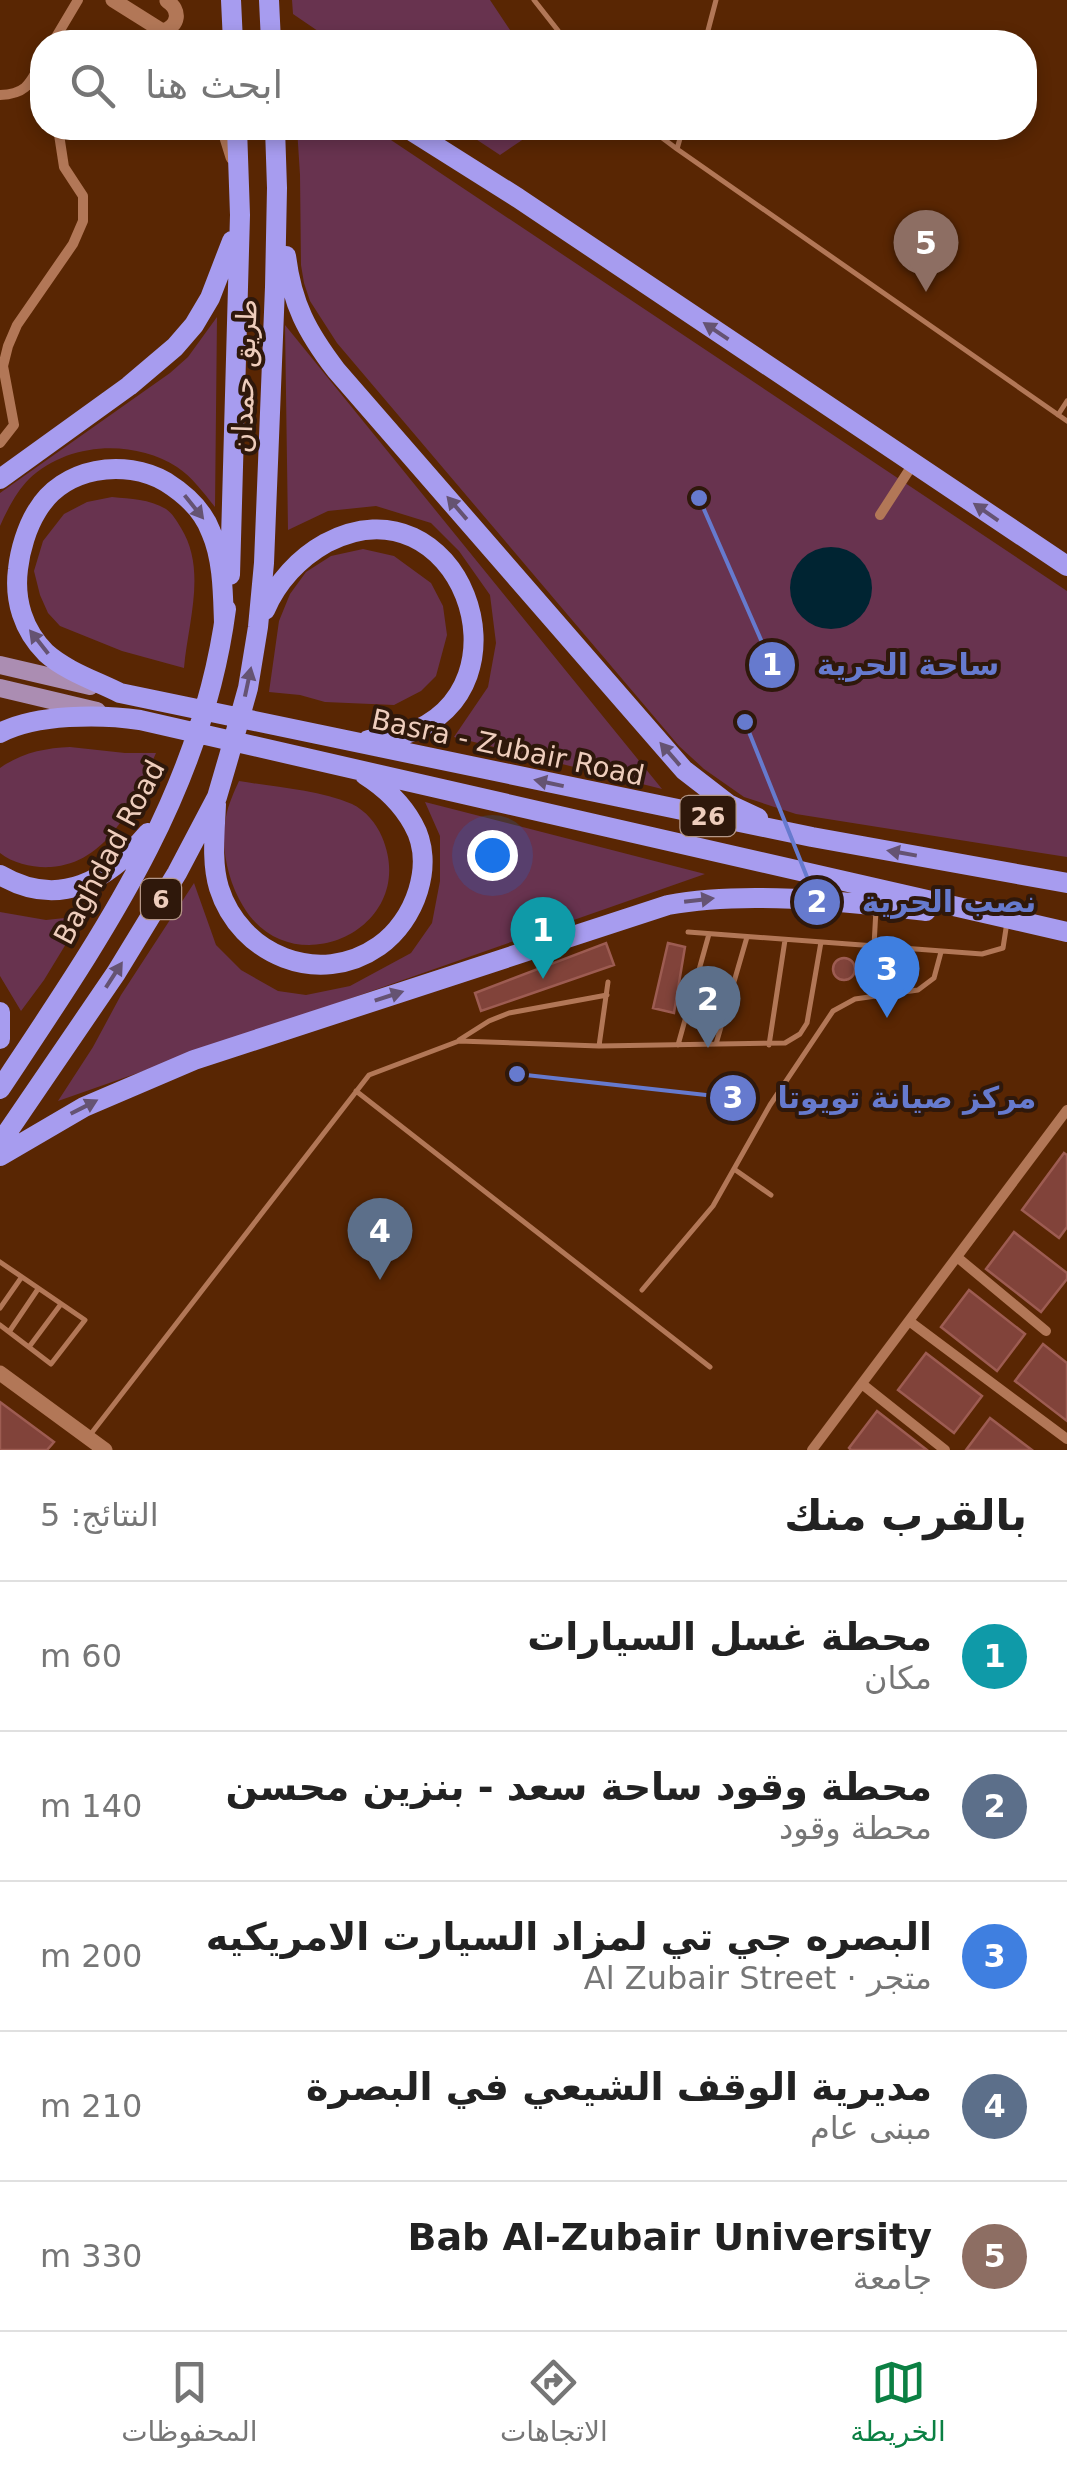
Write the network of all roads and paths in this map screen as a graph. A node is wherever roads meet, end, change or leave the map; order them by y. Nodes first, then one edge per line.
1 (78, 0) edge
2 (112, 0) edge
3 (168, 0) edge
4 (230, 0) edge
5 (270, 0) edge
6 (534, 0) edge
7 (716, 0) edge
8 (60, 30) edge
9 (161, 30) edge
10 (165, 30) edge
11 (232, 30) edge
12 (272, 30) edge
13 (562, 30) edge
14 (708, 30) edge
15 (30, 82) edge
16 (0, 95) edge
17 (60, 140) edge
18 (228, 140) edge
19 (238, 140) edge
20 (276, 140) edge
21 (426, 140) edge
22 (665, 140) edge
23 (680, 140) edge
24 (677, 149) junction
25 (240, 182) junction
26 (278, 188) junction
27 (240, 215) junction
28 (1067, 402) edge
29 (1058, 415) junction
30 (1067, 421) edge
31 (0, 442) edge
32 (914, 463) junction
33 (0, 479) edge
34 (880, 515) dead end
35 (1067, 566) edge
36 (224, 623) junction
37 (258, 627) junction
38 (0, 665) edge
39 (0, 688) edge
40 (120, 692) junction
41 (129, 718) junction
42 (0, 733) edge
43 (351, 742) junction
44 (345, 766) junction
45 (217, 796) junction
46 (169, 808) junction
47 (812, 837) junction
48 (0, 875) edge
49 (1067, 883) edge
50 (876, 906) junction
51 (1013, 920) junction
52 (688, 932) dead end
53 (1067, 932) edge
54 (709, 934) junction
55 (747, 937) junction
56 (784, 940) junction
57 (821, 942) junction
58 (874, 946) junction
59 (941, 952) junction
60 (608, 982) dead end
61 (608, 995) junction
62 (0, 1012) edge
63 (0, 1039) edge
64 (458, 1041) junction
65 (716, 1044) junction
66 (678, 1045) junction
67 (769, 1045) junction
68 (598, 1046) junction
69 (0, 1088) edge
70 (356, 1091) junction
71 (1067, 1110) edge
72 (0, 1143) edge
73 (0, 1156) edge
74 (734, 1169) junction
75 (771, 1195) dead end
76 (958, 1257) junction
77 (0, 1262) edge
78 (22, 1277) junction
79 (39, 1288) junction
80 (642, 1290) dead end
81 (61, 1304) junction
82 (0, 1308) edge
83 (909, 1321) junction
84 (0, 1326) edge
85 (1046, 1331) dead end
86 (9, 1332) junction
87 (29, 1347) junction
88 (710, 1368) dead end
89 (0, 1372) edge
90 (862, 1384) junction
91 (1067, 1439) edge
92 (83, 1444) edge
93 (105, 1450) edge
94 (812, 1450) edge
95 (945, 1450) edge

1 - 8 street
2 - 9 main road
3 - 10 main road
4 - 11 highway
5 - 12 highway
6 - 13 lane
7 - 14 lane
15 - 16 street
17 - 31 street
18 - 25 main road
19 - 25 highway, طريق حمدان / 6
20 - 26 highway, طريق حمدان / 6
32 -> 21 highway
22 - 24 lane
23 - 24 lane
24 - 29 lane
25 - 27 highway, طريق حمدان / 6
26 - 37 highway, طريق حمدان / 6
47 -> 26 highway
27 - 33 highway
27 - 36 highway, طريق حمدان / 6
28 - 29 lane
29 - 30 lane
32 - 34 street
35 -> 32 highway
40 -> 36 highway
36 - 46 highway, Baghdad Road / 6
37 - 43 highway
45 -> 37 highway, 6
38 - 40 main road
39 - 41 main road
40 - 43 highway, 26
41 - 42 highway
41 - 44 highway, 26
47 -> 43 highway, Basra - Zubair Road / 26
44 - 45 highway
44 - 51 highway, 26
72 -> 45 highway, 6
46 - 48 highway
46 - 69 highway, Baghdad Road / 6
49 -> 47 highway, Basra - Zubair Road / 26
50 - 51 highway
50 - 58 lane
73 -> 50 highway
51 - 53 highway, 26
51 - 59 lane
52 - 54 lane
54 - 55 lane
54 - 66 lane
55 - 56 lane
55 - 65 lane
56 - 57 lane
56 - 67 lane
57 - 58 lane
57 - 67 lane
58 - 59 lane
59 - 74 lane
60 - 61 lane
61 - 64 lane
61 - 68 lane
62 - 63 highway
64 - 68 lane
64 - 70 lane
65 - 66 lane
65 - 67 lane
66 - 68 lane
70 - 88 lane
70 - 92 lane
71 - 76 street
74 - 75 lane
74 - 80 lane
76 - 83 street
76 - 85 street
77 - 78 lane
78 - 79 lane
78 - 82 lane
79 - 81 lane
79 - 86 lane
81 - 87 lane
81 - 87 lane
83 - 90 street
83 - 91 street
84 - 86 lane
86 - 87 lane
89 - 92 main road
90 - 94 street
90 - 95 street
92 - 93 main road

